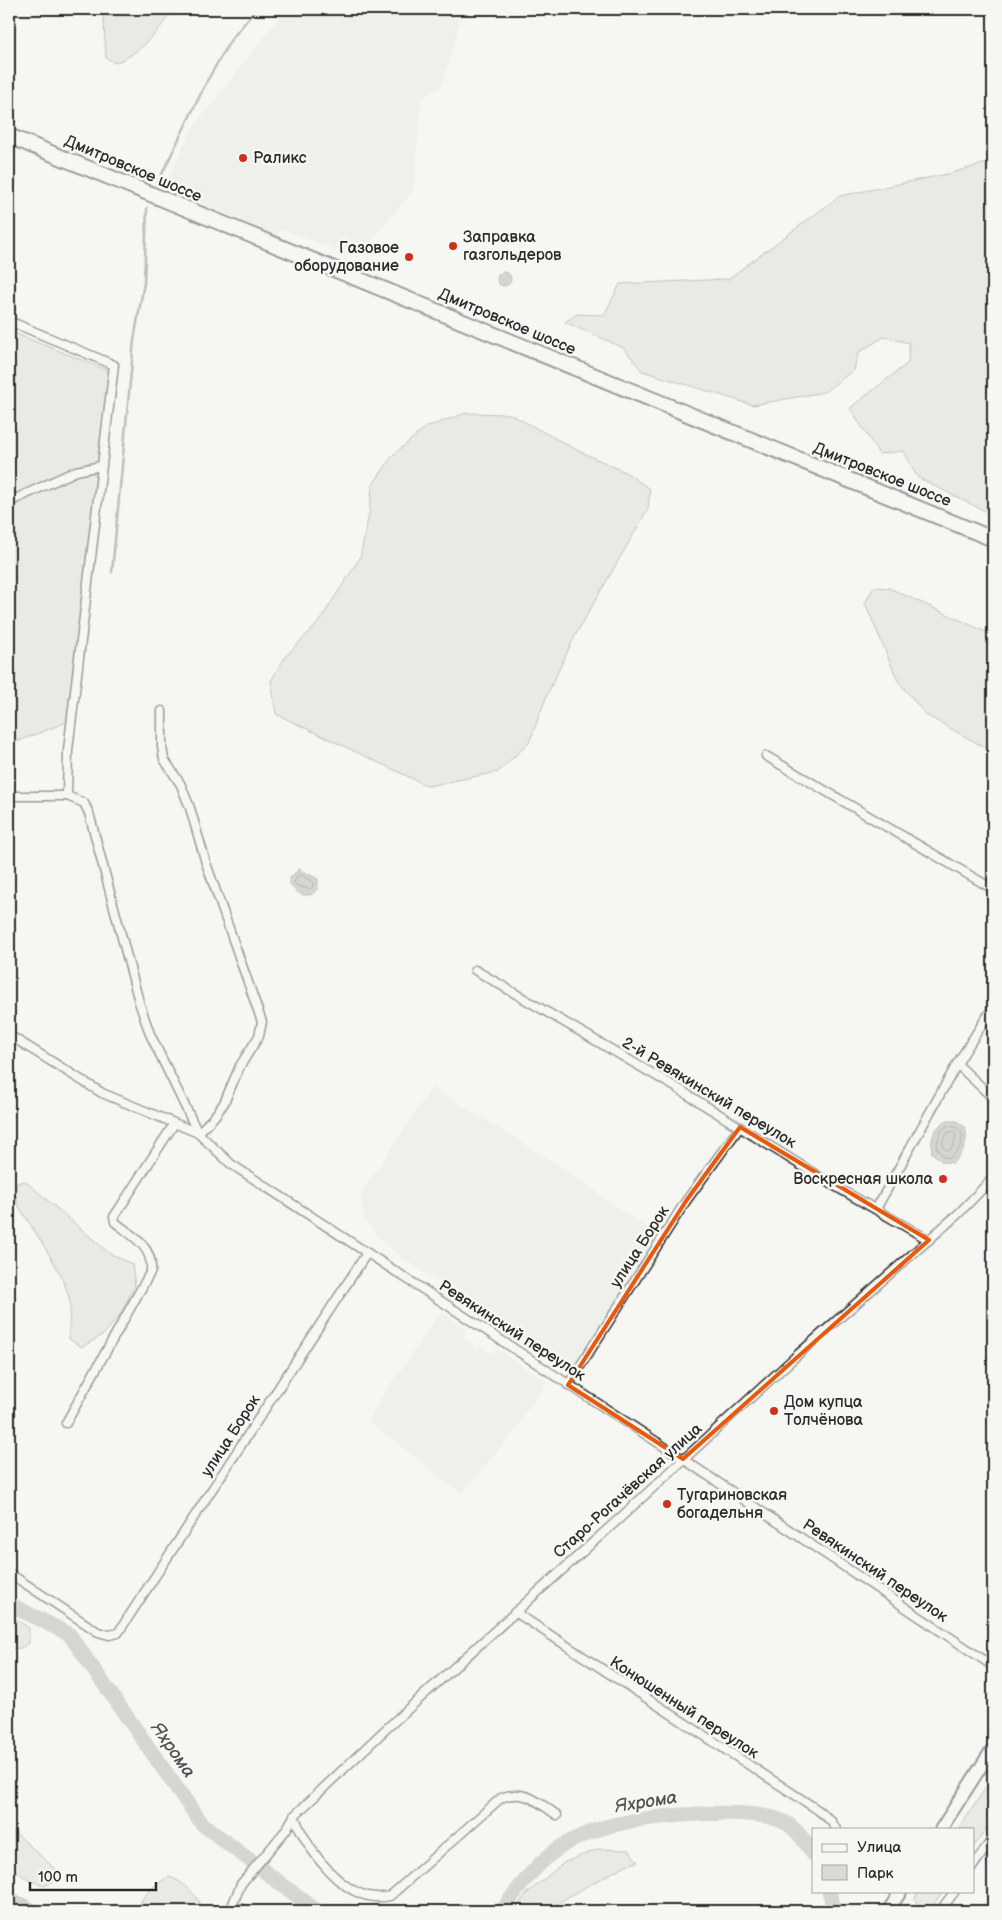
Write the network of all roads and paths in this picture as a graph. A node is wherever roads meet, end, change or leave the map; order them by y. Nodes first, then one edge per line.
1 (9, 136) edge
2 (9, 321) edge
3 (101, 466) junction
4 (9, 502) edge
5 (993, 539) edge
6 (162, 711) dead end
7 (766, 756) dead end
8 (9, 796) edge
9 (67, 796) junction
10 (993, 889) edge
11 (475, 970) dead end
12 (993, 1007) edge
13 (9, 1035) edge
14 (957, 1064) junction
15 (993, 1098) edge
16 (174, 1124) junction
17 (740, 1127) junction
18 (198, 1133) junction
19 (993, 1178) edge
20 (876, 1209) junction
21 (929, 1240) junction
22 (367, 1253) junction
23 (568, 1385) junction
24 (66, 1423) dead end
25 (683, 1459) junction
26 (9, 1573) edge
27 (514, 1612) junction
28 (993, 1666) edge
29 (993, 1748) edge
30 (557, 1815) dead end
31 (294, 1816) junction
32 (835, 1828) edge
33 (942, 1828) edge
34 (993, 1838) edge
35 (974, 1865) edge
36 (900, 1892) edge
37 (954, 1892) edge
38 (248, 1911) edge
39 (888, 1911) edge
40 (940, 1911) edge

1 - 5 highway, Дмитровское шоссе
2 - 3 street
3 - 4 street
3 - 9 street
6 - 18 street
7 - 10 street
8 - 9 street
9 - 18 street
11 - 17 street, 2-й Ревякинский переулок
12 - 14 street
13 - 16 street, Ревякинский переулок
14 - 15 street
14 - 20 street
16 - 18 street, Ревякинский переулок
16 - 24 street
17 - 20 street, 2-й Ревякинский переулок
17 - 23 street, улица Борок
18 - 22 street, Ревякинский переулок
19 - 21 street, Старо-Рогачёвская улица
20 - 21 street, 2-й Ревякинский переулок
21 - 25 street, Старо-Рогачёвская улица
22 - 23 street, Ревякинский переулок
22 - 26 street, улица Борок
23 - 25 street, Ревякинский переулок
25 - 27 street, Старо-Рогачёвская улица
25 - 28 street, Ревякинский переулок
27 - 31 street, Старо-Рогачёвская улица
27 - 32 street, Конюшенный переулок
29 - 33 main road
30 - 31 street
31 - 38 street, Старо-Рогачёвская улица
34 - 35 street
36 - 39 main road
37 - 40 street

